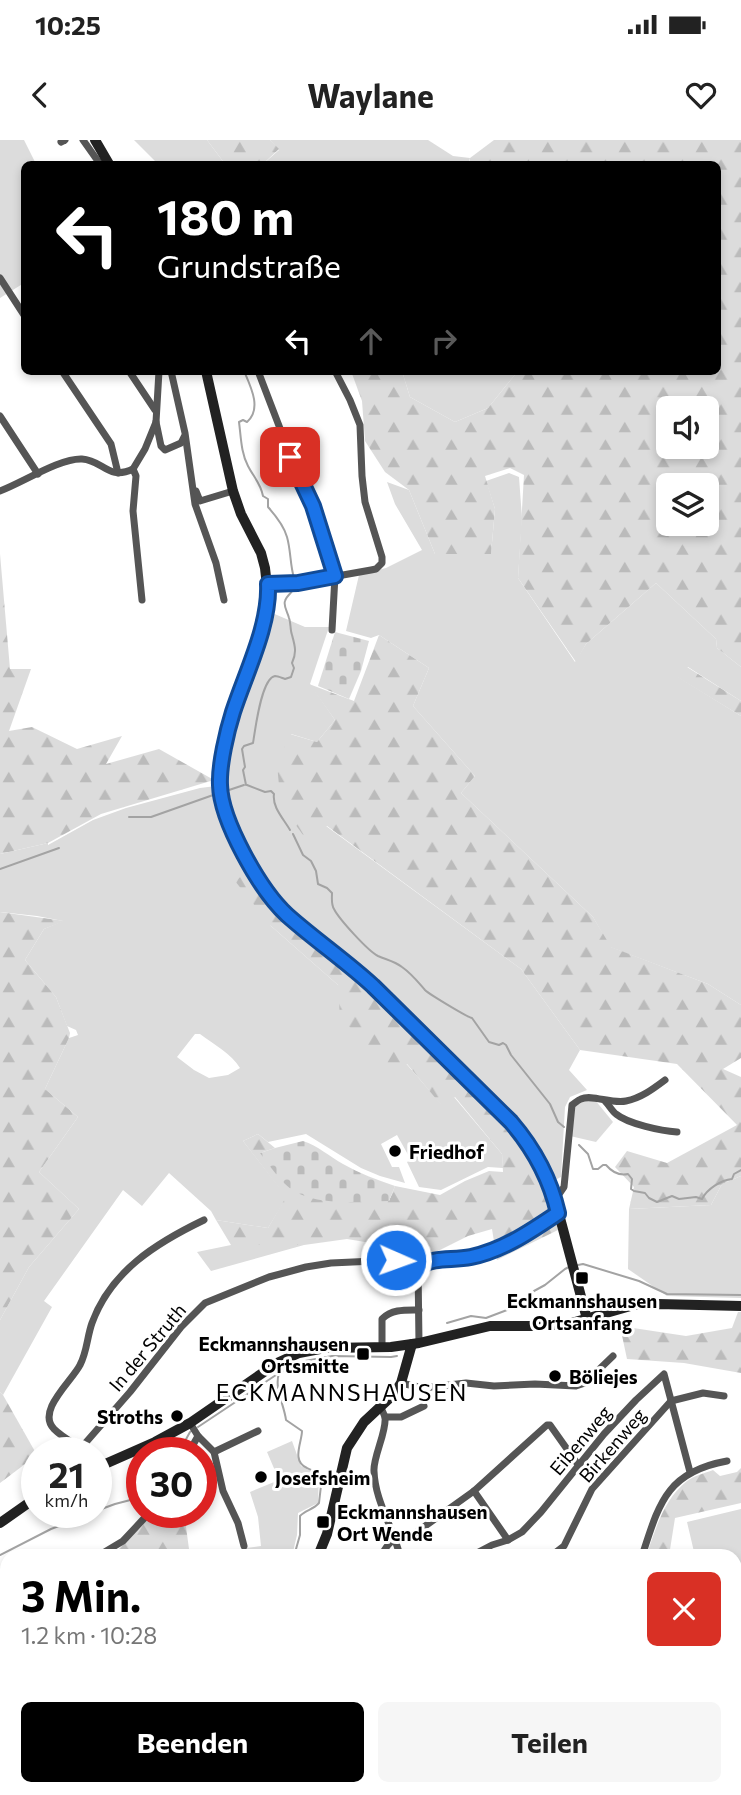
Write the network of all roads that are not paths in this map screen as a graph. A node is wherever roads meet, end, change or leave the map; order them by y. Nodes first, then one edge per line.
1 (83, 140) edge
2 (95, 140) edge
3 (98, 161) edge
4 (106, 161) edge
5 (0, 278) edge
6 (21, 310) edge
7 (65, 375) edge
8 (132, 375) edge
9 (159, 375) edge
10 (173, 375) edge
11 (207, 375) edge
12 (260, 375) edge
13 (337, 375) edge
14 (155, 411) junction
15 (0, 416) edge
16 (156, 422) junction
17 (185, 433) junction
18 (133, 469) junction
19 (118, 473) junction
20 (38, 474) junction
21 (193, 486) junction
22 (0, 491) edge
23 (233, 491) junction
24 (335, 576) junction
25 (268, 584) junction
26 (142, 600) dead end
27 (224, 600) dead end
28 (332, 630) dead end
29 (665, 1080) dead end
30 (605, 1101) junction
31 (677, 1132) dead end
32 (555, 1200) junction
33 (558, 1213) junction
34 (204, 1220) dead end
35 (418, 1267) junction
36 (741, 1306) edge
37 (419, 1310) junction
38 (587, 1319) junction
39 (415, 1343) junction
40 (383, 1348) junction
41 (613, 1356) dead end
42 (401, 1384) junction
43 (724, 1396) dead end
44 (671, 1401) junction
45 (424, 1406) dead end
46 (380, 1407) junction
47 (385, 1417) junction
48 (194, 1429) junction
49 (258, 1431) dead end
50 (64, 1437) edge
51 (93, 1437) edge
52 (192, 1437) edge
53 (201, 1437) edge
54 (217, 1451) edge
55 (112, 1461) edge
56 (727, 1461) dead end
57 (217, 1465) edge
58 (579, 1466) junction
59 (690, 1472) junction
60 (474, 1491) junction
61 (21, 1508) edge
62 (0, 1523) edge
63 (135, 1528) edge
64 (396, 1539) junction
65 (508, 1541) junction
66 (244, 1546) dead end
67 (110, 1549) edge
68 (321, 1549) edge
69 (385, 1549) edge
70 (398, 1549) edge
71 (484, 1549) edge
72 (560, 1549) edge
73 (644, 1549) edge

1 - 3 street
2 - 4 main road
5 - 6 street
7 - 19 street
8 - 14 street
9 - 14 street
10 - 17 street
11 - 23 main road
12 - 24 street
13 - 24 street
14 - 16 street
15 - 20 street
16 - 17 street
16 - 18 street
17 - 21 street
18 - 19 street
18 - 26 street
19 - 20 street
20 - 22 street
21 - 23 street
21 - 27 street
23 - 25 main road
24 - 25 street
24 - 28 street
25 - 32 main road
29 - 30 street
30 - 31 street
30 - 32 street
32 - 33 main road
33 - 35 street
33 - 38 main road
34 - 50 street
35 - 37 street
35 - 51 street, In der Struth
36 - 38 main road
37 - 39 street
37 - 40 street
38 - 39 main road
39 - 40 main road
39 - 42 main road
40 - 48 main road
41 - 42 street
42 - 46 main road
43 - 44 street, Birkenweg
44 - 58 street, Eibenweg
44 - 59 street, Eibenweg
44 - 72 street, Birkenweg
45 - 47 street
46 - 47 street
46 - 68 main road
47 - 64 street
48 - 52 street
48 - 53 street
48 - 55 main road
49 - 54 street
56 - 59 street
57 - 66 street
58 - 60 street
58 - 65 street, Eibenweg
59 - 73 street
60 - 64 street
60 - 65 street
61 - 62 main road
63 - 67 street
64 - 69 street
64 - 70 street
65 - 71 street, Eibenweg

